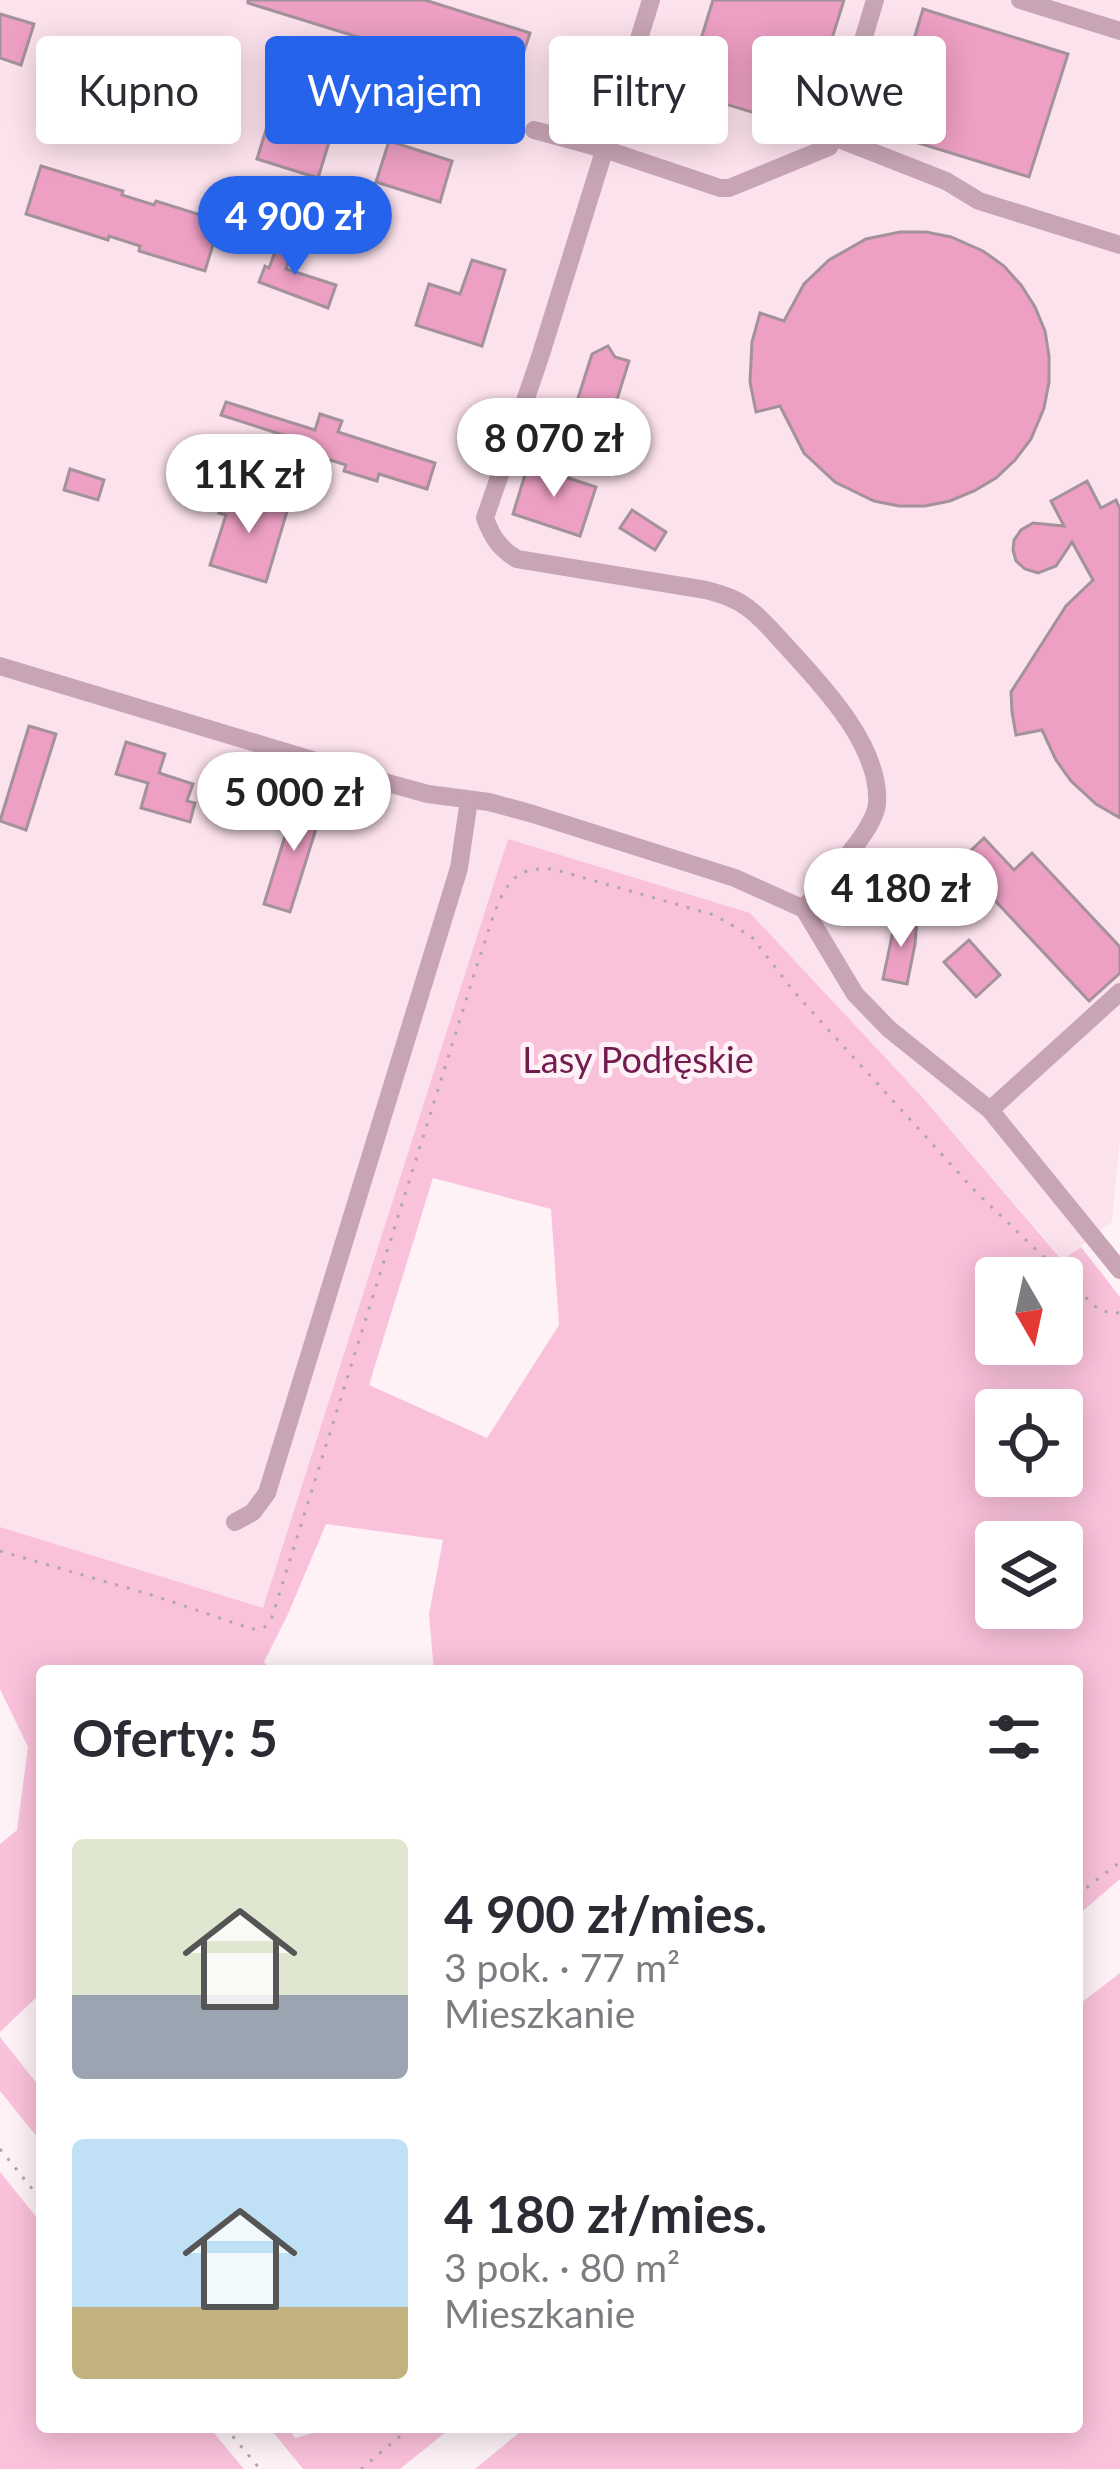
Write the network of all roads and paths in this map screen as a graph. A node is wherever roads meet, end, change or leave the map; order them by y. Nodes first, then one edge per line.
1 (651, 0) edge
2 (874, 0) edge
3 (1020, 0) edge
4 (1120, 31) edge
5 (863, 36) edge
6 (534, 130) dead end
7 (830, 144) edge
8 (852, 144) edge
9 (604, 149) junction
10 (1120, 244) edge
11 (0, 666) edge
12 (469, 800) junction
13 (804, 909) junction
14 (1120, 992) edge
15 (990, 1110) junction
16 (1120, 1270) edge
17 (1120, 1312) edge
18 (235, 1522) dead end
19 (0, 1551) edge
20 (1120, 1862) edge
21 (1083, 1890) edge
22 (0, 2150) edge
23 (36, 2194) edge
24 (230, 2433) edge
25 (404, 2433) edge
26 (260, 2469) edge
27 (361, 2469) edge

1 - 9 lane
2 - 5 lane
3 - 4 lane
6 - 9 lane
7 - 9 lane
8 - 10 lane
9 - 13 lane
11 - 12 lane
12 - 13 lane
12 - 18 lane
13 - 15 lane
14 - 15 lane
15 - 16 lane
17 - 19 path
20 - 21 path
22 - 23 path
24 - 26 path
25 - 27 path

